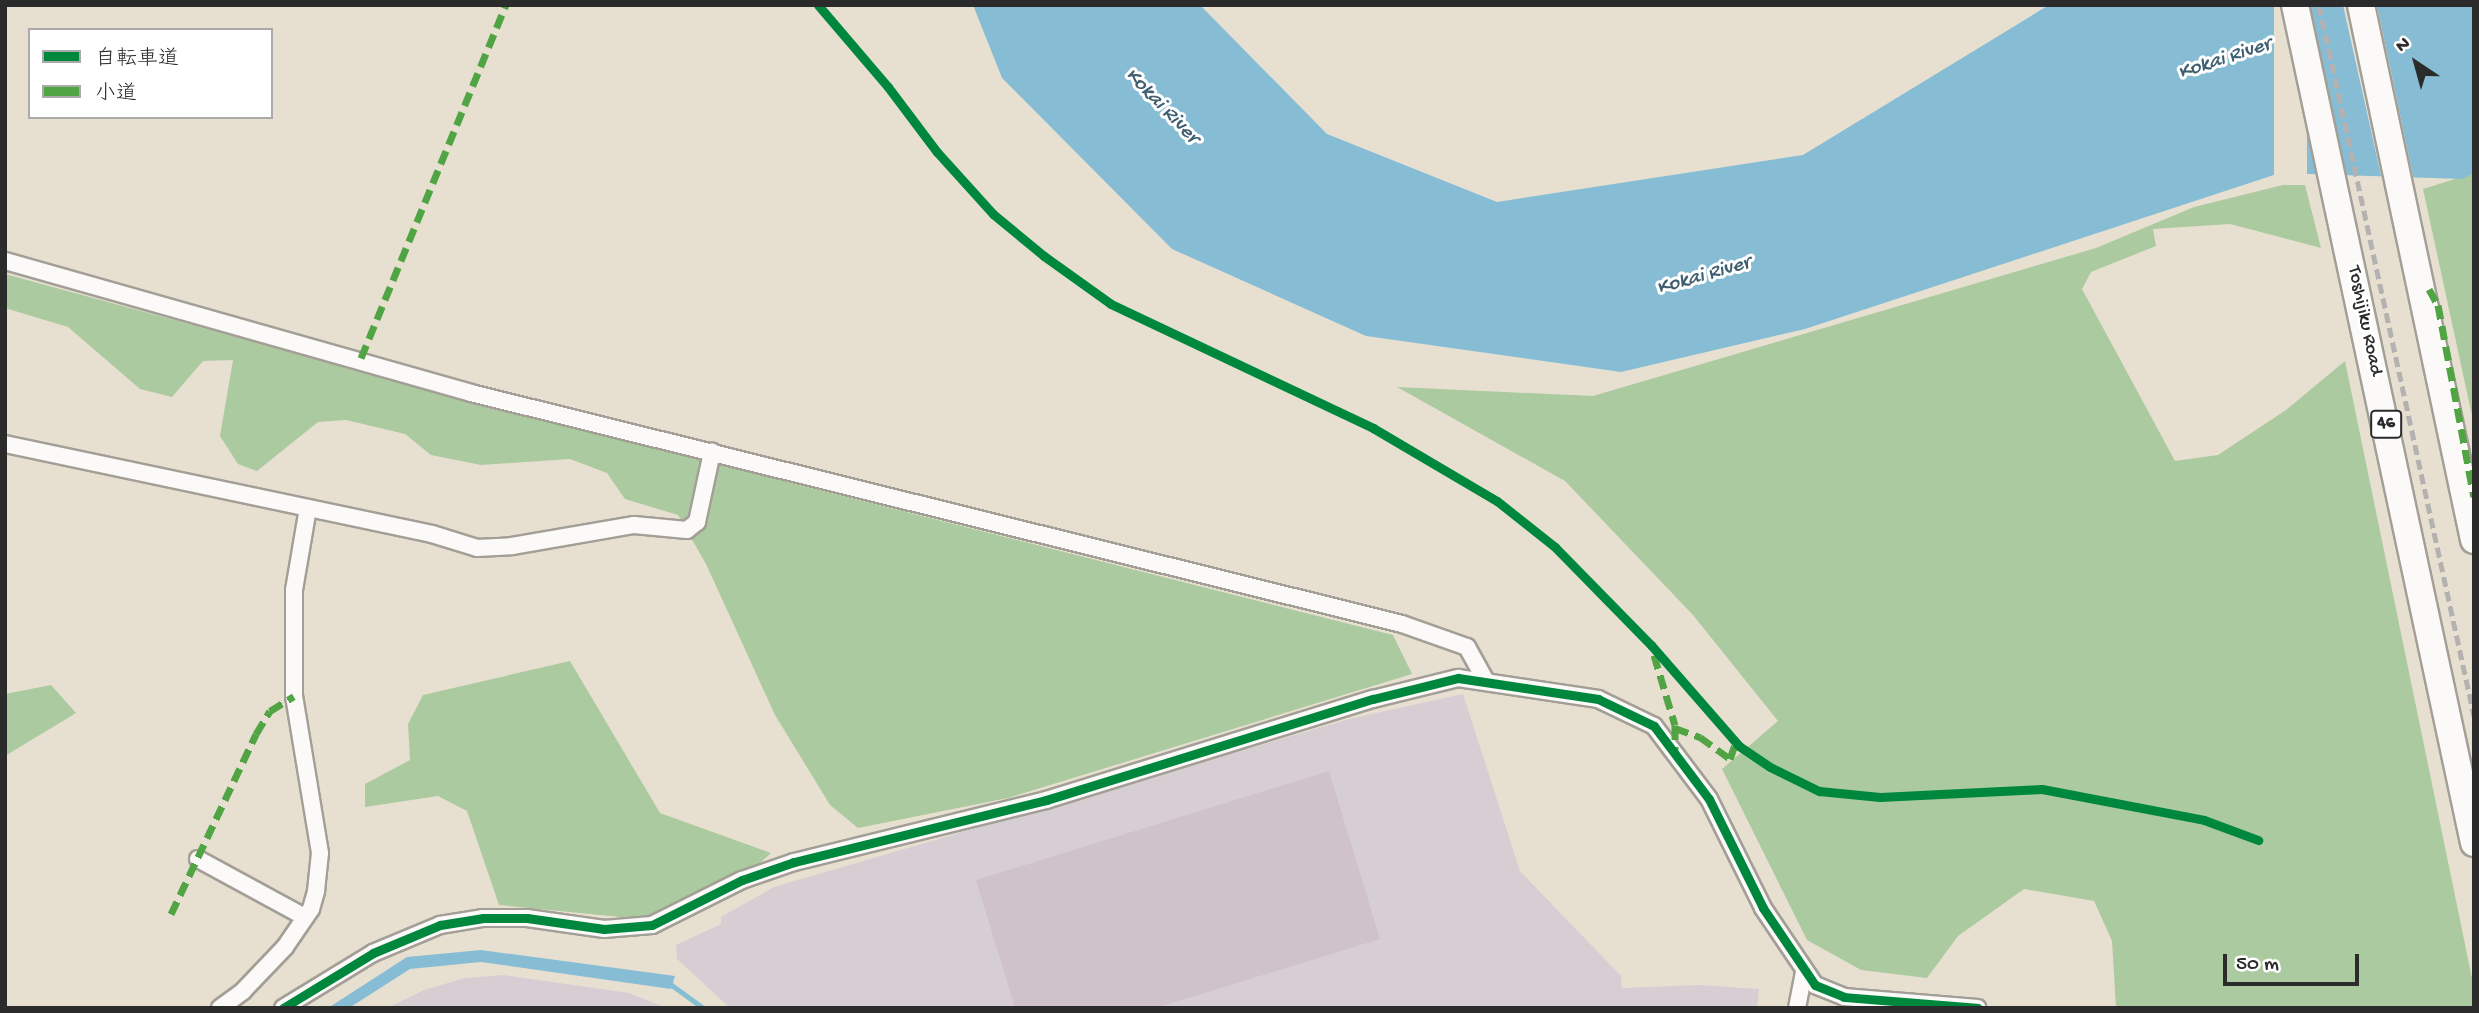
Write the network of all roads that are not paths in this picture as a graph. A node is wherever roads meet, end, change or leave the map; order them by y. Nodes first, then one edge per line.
1 (2295, 5) edge
2 (2361, 5) edge
3 (5, 261) edge
4 (5, 444) edge
5 (712, 452) junction
6 (308, 508) junction
7 (2474, 540) edge
8 (1486, 681) junction
9 (2474, 843) edge
10 (198, 859) dead end
11 (305, 917) junction
12 (1804, 973) junction
13 (220, 1008) edge
14 (283, 1008) edge
15 (1797, 1008) edge
16 (1978, 1008) edge

1 - 9 main road, Toshijiku Road / 46
2 - 7 main road
3 - 5 street
4 - 6 street
5 - 6 street
5 - 8 street
6 - 11 street
8 - 12 street
8 - 14 street
10 - 11 street
11 - 13 street
12 - 15 street
12 - 16 street

